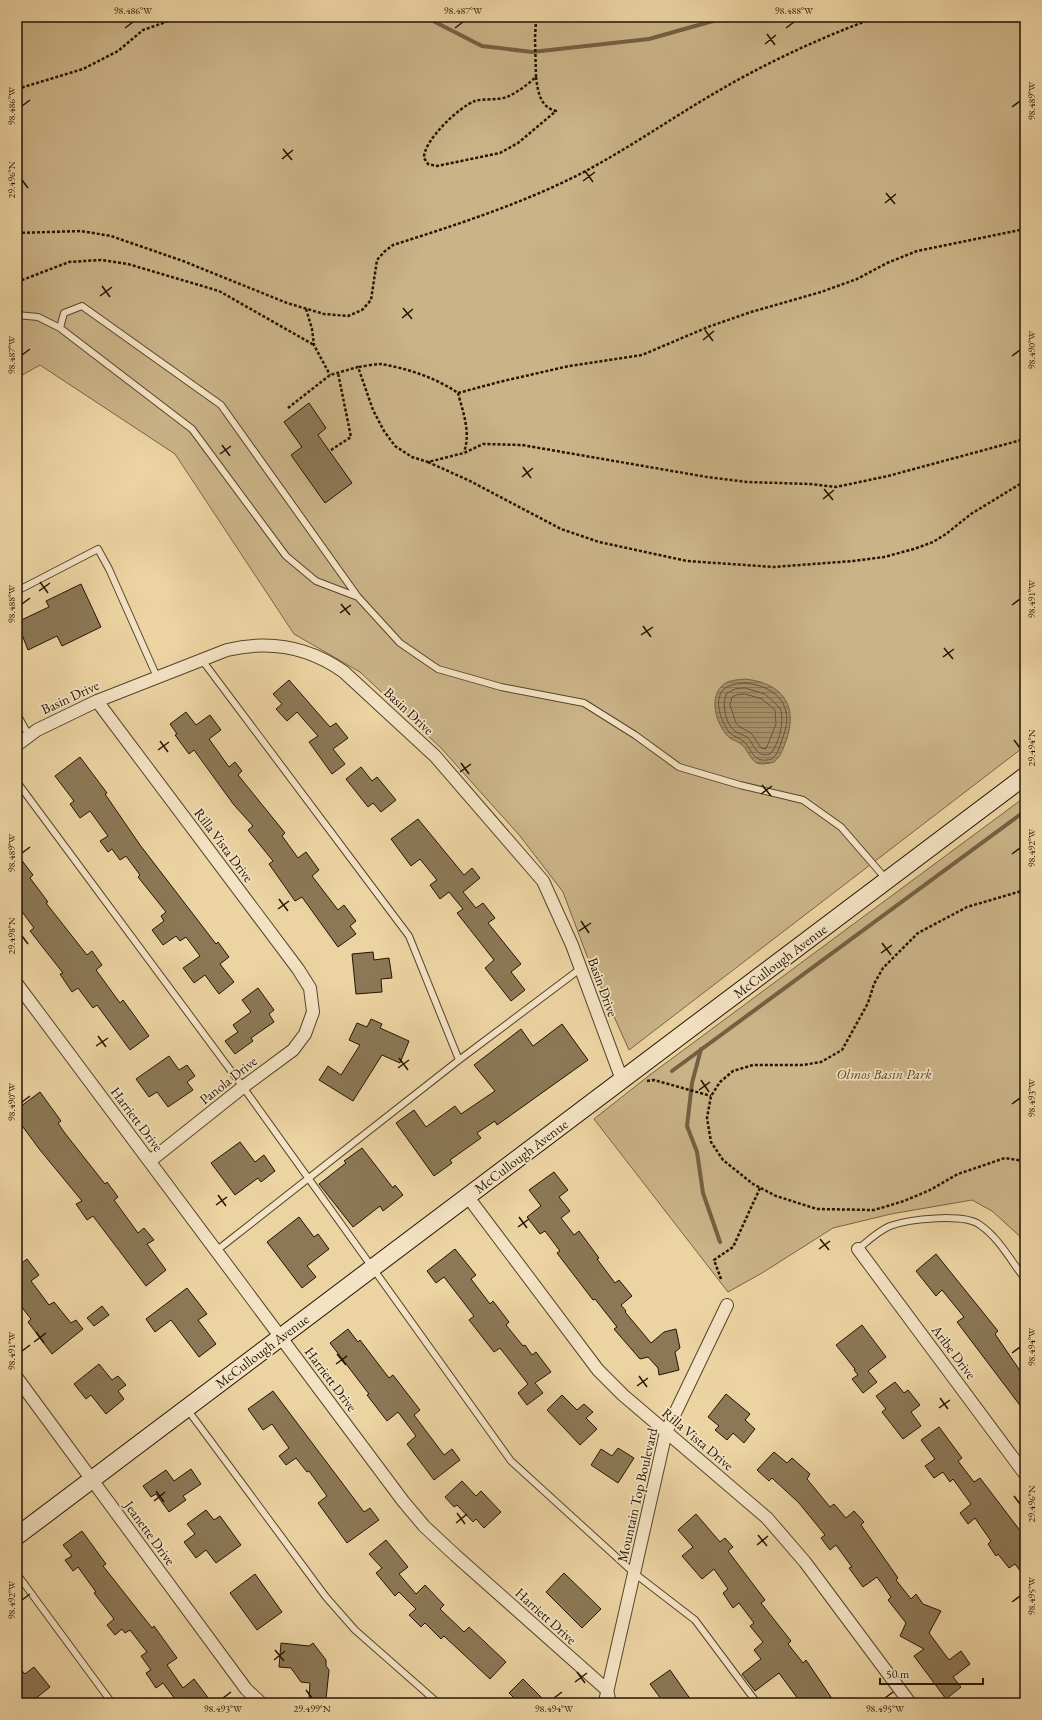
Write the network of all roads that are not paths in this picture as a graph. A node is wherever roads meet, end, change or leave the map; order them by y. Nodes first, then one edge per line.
1 (17, 315) edge
2 (60, 328) junction
3 (17, 591) edge
4 (358, 597) junction
5 (202, 660) junction
6 (157, 677) junction
7 (97, 701) junction
8 (17, 714) edge
9 (28, 736) junction
10 (17, 746) edge
11 (1025, 776) edge
12 (17, 782) edge
13 (887, 880) junction
14 (580, 969) junction
15 (17, 984) edge
16 (313, 1012) joint
17 (459, 1060) junction
18 (622, 1080) junction
19 (242, 1087) junction
20 (150, 1161) junction
21 (308, 1180) junction
22 (468, 1197) junction
23 (858, 1249) joint
24 (216, 1251) junction
25 (373, 1268) junction
26 (1025, 1279) edge
27 (727, 1305) dead end
28 (282, 1337) junction
29 (17, 1378) edge
30 (187, 1408) junction
31 (666, 1432) junction
32 (1025, 1474) edge
33 (92, 1480) junction
34 (17, 1536) edge
35 (634, 1573) junction
36 (17, 1574) edge
37 (607, 1690) junction
38 (112, 1703) edge
39 (261, 1703) edge
40 (438, 1703) edge
41 (605, 1703) edge
42 (610, 1703) edge
43 (757, 1703) edge
44 (910, 1703) edge

1 - 2 lane
2 - 4 lane
2 - 4 lane
3 - 6 lane
4 - 13 lane
5 - 6 street, Basin Drive
5 - 14 street, Basin Drive
5 - 17 lane
6 - 7 street, Basin Drive
7 - 9 street, Basin Drive
7 - 16 street, Rilla Vista Drive
8 - 9 lane
9 - 10 street, Basin Drive
11 - 13 main road, McCullough Avenue
12 - 19 lane
13 - 18 main road, McCullough Avenue
14 - 17 lane
14 - 18 street, Basin Drive
15 - 20 street, Harriett Drive
16 - 19 street, Panola Drive
17 - 21 lane
18 - 22 main road, McCullough Avenue
19 - 20 street, Panola Drive
19 - 21 lane
20 - 24 street, Harriett Drive
21 - 24 lane
21 - 25 lane
22 - 25 main road, McCullough Avenue
22 - 31 street, Rilla Vista Drive
23 - 26 lane
23 - 32 street, Aribe Drive
24 - 28 street, Harriett Drive
25 - 28 main road, McCullough Avenue
25 - 35 lane
27 - 31 street, Mountain Top Boulevard
28 - 30 main road, McCullough Avenue
28 - 37 street, Harriett Drive
29 - 33 street, Jeanette Drive
30 - 33 main road, McCullough Avenue
30 - 40 lane
31 - 35 street, Mountain Top Boulevard
31 - 44 street, Rilla Vista Drive
33 - 34 main road, McCullough Avenue
33 - 39 street, Jeanette Drive
35 - 37 street, Mountain Top Boulevard
35 - 43 lane
36 - 38 lane
37 - 41 street, Mountain Top Boulevard
37 - 42 street

